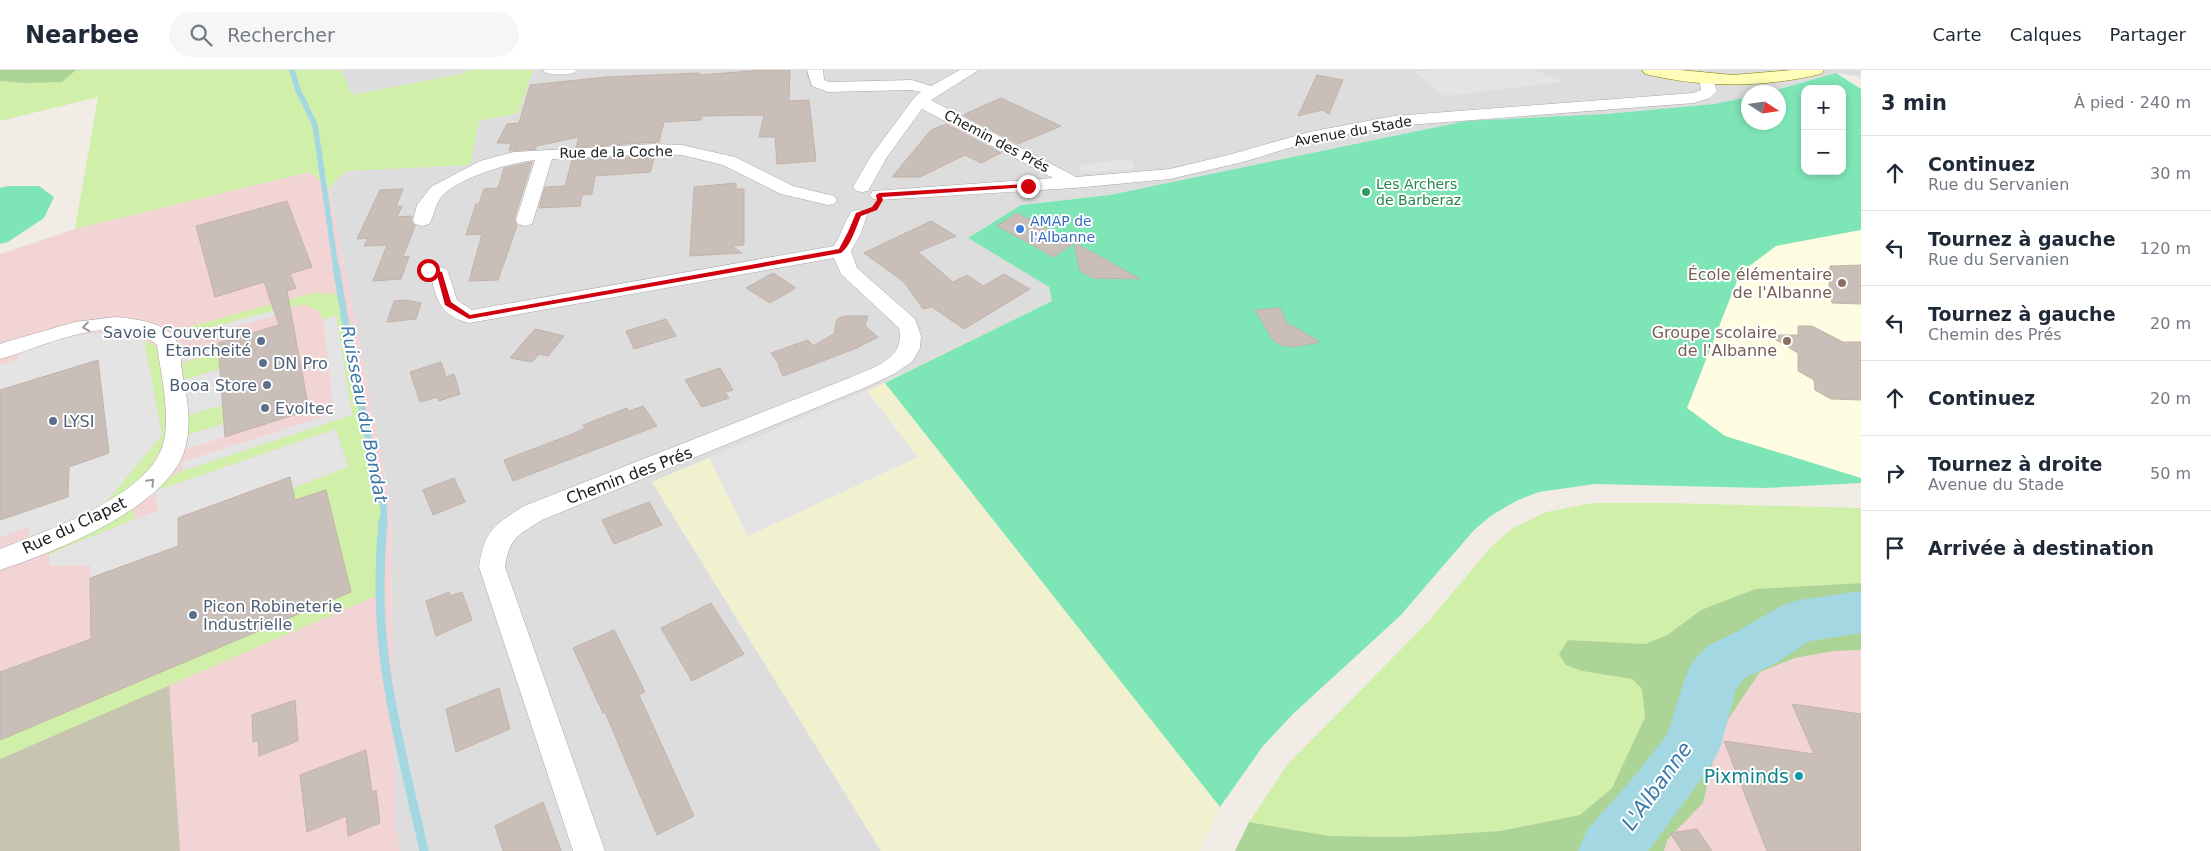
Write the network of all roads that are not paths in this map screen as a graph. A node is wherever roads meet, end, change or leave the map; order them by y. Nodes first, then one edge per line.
1 (550, 70) edge
2 (569, 70) edge
3 (815, 70) edge
4 (971, 70) edge
5 (1651, 70) edge
6 (1815, 70) edge
7 (1707, 79) junction
8 (926, 96) junction
9 (545, 154) junction
10 (1074, 183) junction
11 (844, 191) junction
12 (879, 195) junction
13 (858, 215) junction
14 (422, 220) dead end
15 (525, 220) dead end
16 (841, 251) junction
17 (428, 270) dead end
18 (0, 352) edge
19 (0, 560) edge
20 (589, 851) edge

1 - 2 street
3 - 8 street
4 - 8 street, Chemin des Prés
5 - 7 main road
6 - 7 main road
7 - 10 street, Avenue du Stade
8 - 10 street, Chemin des Prés
8 - 11 street, Chemin des Prés
9 - 11 street, Rue de la Coche
9 - 14 street, Rue de la Coche
9 - 15 street, Rue de la Coche
10 - 12 street, Avenue du Stade
11 - 12 street
11 - 13 street
12 - 13 street
13 - 16 street
16 - 17 street
16 - 20 street, Chemin des Prés
19 -> 18 street, Rue du Clapet

